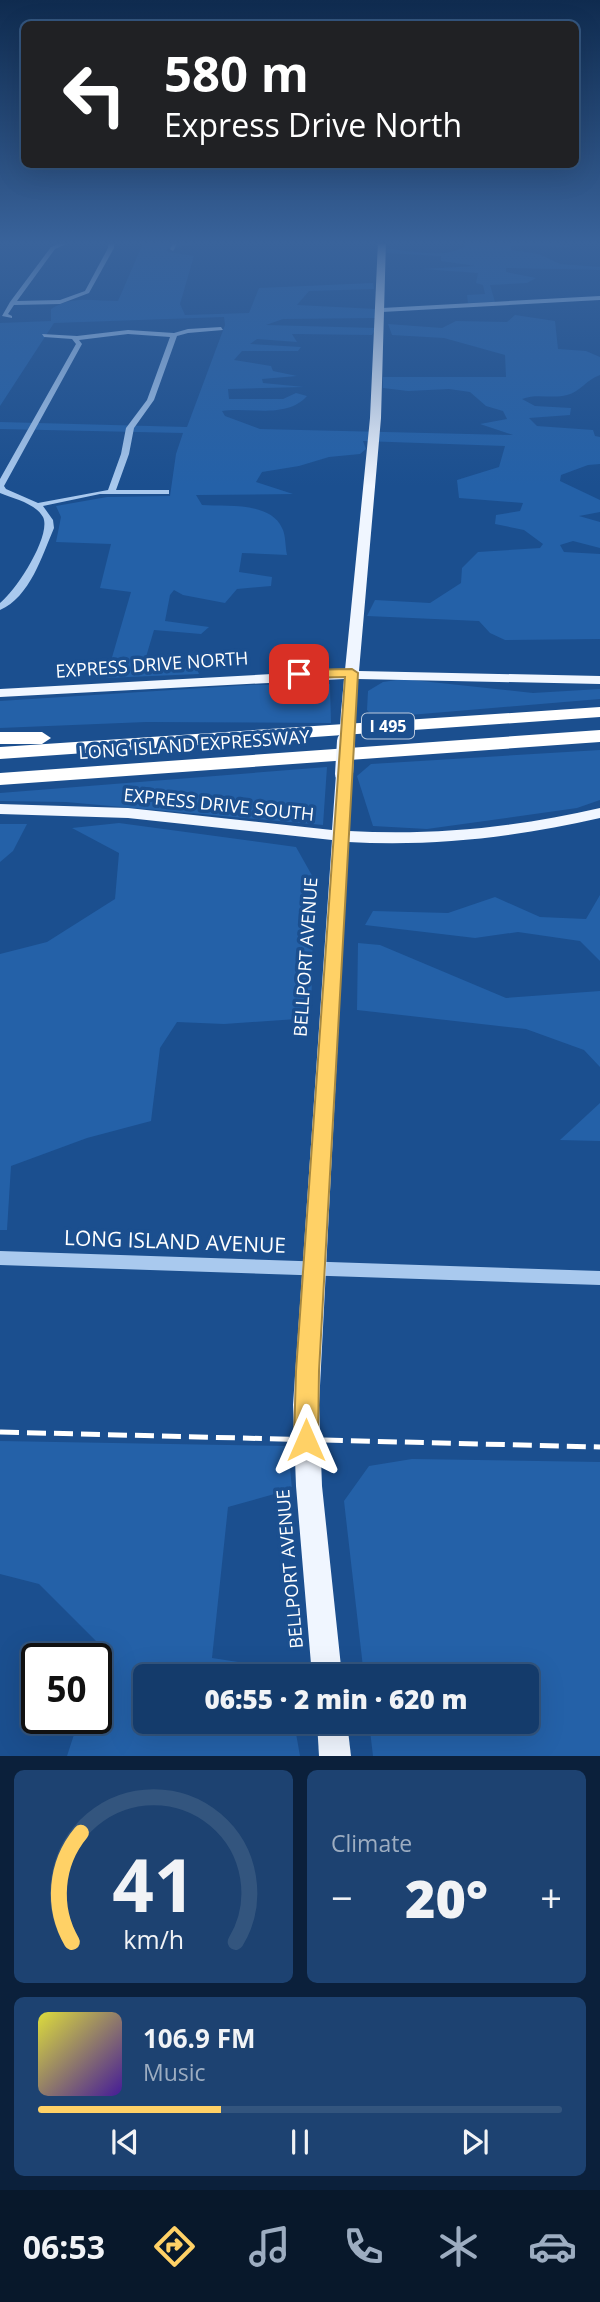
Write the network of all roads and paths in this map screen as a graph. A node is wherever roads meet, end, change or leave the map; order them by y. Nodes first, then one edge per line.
1 (381, 323) edge
2 (221, 329) dead end
3 (44, 335) dead end
4 (174, 335) junction
5 (78, 338) junction
6 (0, 486) edge
7 (111, 491) junction
8 (166, 492) dead end
9 (38, 505) junction
10 (0, 607) edge
11 (352, 673) junction
12 (600, 680) edge
13 (0, 693) edge
14 (600, 712) edge
15 (600, 736) edge
16 (0, 737) edge
17 (230, 737) junction
18 (0, 753) edge
19 (0, 779) edge
20 (0, 809) edge
21 (600, 813) edge
22 (341, 836) junction
23 (0, 1258) edge
24 (314, 1268) junction
25 (600, 1278) edge
26 (326, 1664) edge
27 (333, 1734) edge
28 (335, 1756) edge

1 - 11 main road, BELLPORT AVENUE
2 - 4 street
3 - 5 street
4 - 5 street
4 - 7 street
5 - 6 street
6 - 9 street
7 - 8 street
7 - 9 street
9 - 10 street
11 - 12 main road, EXPRESS DRIVE NORTH
11 - 13 main road, EXPRESS DRIVE NORTH
11 - 22 main road, BELLPORT AVENUE, bridge
14 - 17 highway, LONG ISLAND EXPRESSWAY / I 495
15 - 19 highway, LONG ISLAND EXPRESSWAY / I 495
16 - 17 highway
17 - 18 highway, LONG ISLAND EXPRESSWAY / I 495
20 - 22 main road, EXPRESS DRIVE SOUTH
21 - 22 main road, EXPRESS DRIVE SOUTH
22 - 24 main road, BELLPORT AVENUE
23 - 24 street, LONG ISLAND AVENUE
24 - 25 street, LONG ISLAND AVENUE
24 - 26 main road, BELLPORT AVENUE
27 - 28 main road

